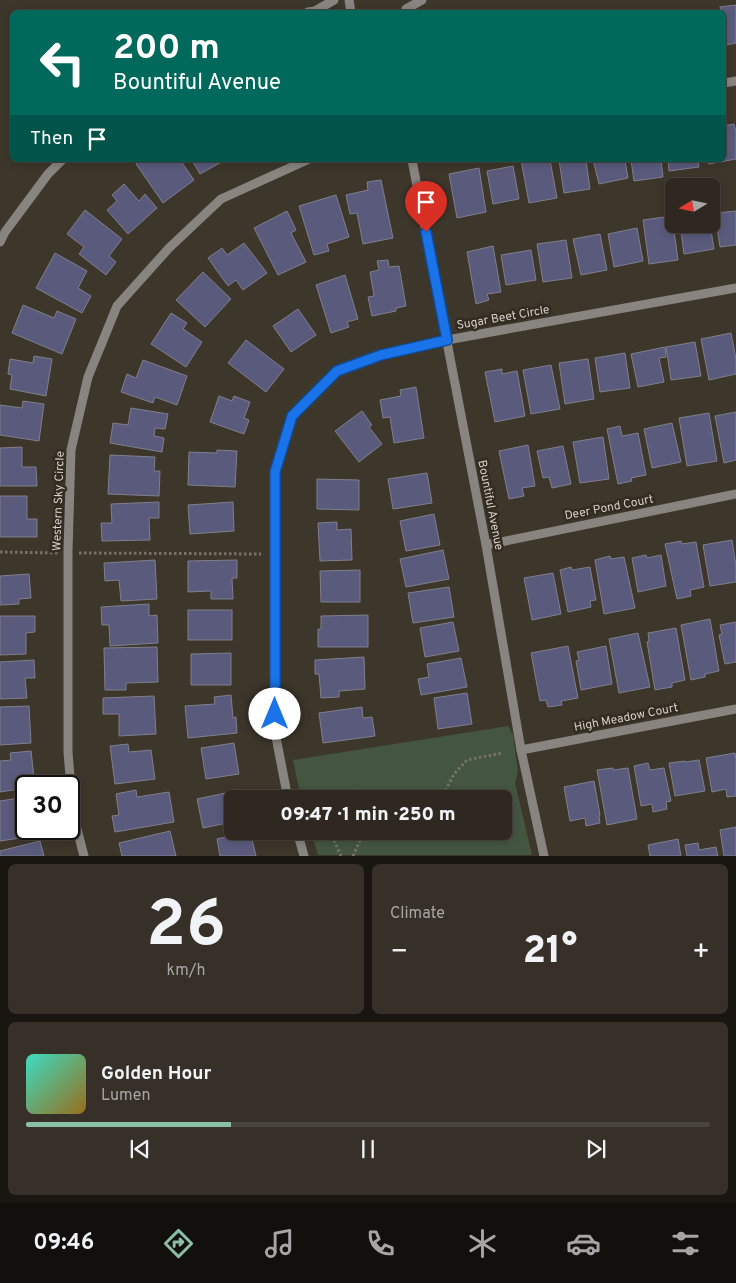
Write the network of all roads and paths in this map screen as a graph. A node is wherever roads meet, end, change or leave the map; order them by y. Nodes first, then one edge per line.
1 (334, 0) edge
2 (422, 0) edge
3 (406, 7) edge
4 (316, 10) edge
5 (60, 162) edge
6 (303, 162) edge
7 (412, 162) edge
8 (0, 242) edge
9 (736, 288) edge
10 (447, 340) junction
11 (736, 494) edge
12 (486, 545) junction
13 (0, 552) edge
14 (62, 553) dead end
15 (78, 553) dead end
16 (261, 554) dead end
17 (736, 709) edge
18 (521, 750) junction
19 (502, 753) dead end
20 (286, 790) edge
21 (446, 790) edge
22 (300, 840) edge
23 (334, 840) edge
24 (360, 840) edge
25 (84, 856) edge
26 (304, 856) edge
27 (341, 856) edge
28 (353, 856) edge
29 (544, 856) edge

1 - 4 street
2 - 3 street
5 - 8 street
6 - 25 street, Western Sky Circle
7 - 10 street, Bountiful Avenue
9 - 10 street, Sugar Beet Circle
10 - 12 street, Bountiful Avenue
10 - 20 street, Sugar Beet Circle
11 - 12 street, Deer Pond Court
12 - 18 street, Bountiful Avenue
13 - 14 path
15 - 16 path
17 - 18 street, High Meadow Court
18 - 29 street, Bountiful Avenue
19 - 21 path
22 - 26 street
23 - 27 path
24 - 28 path

